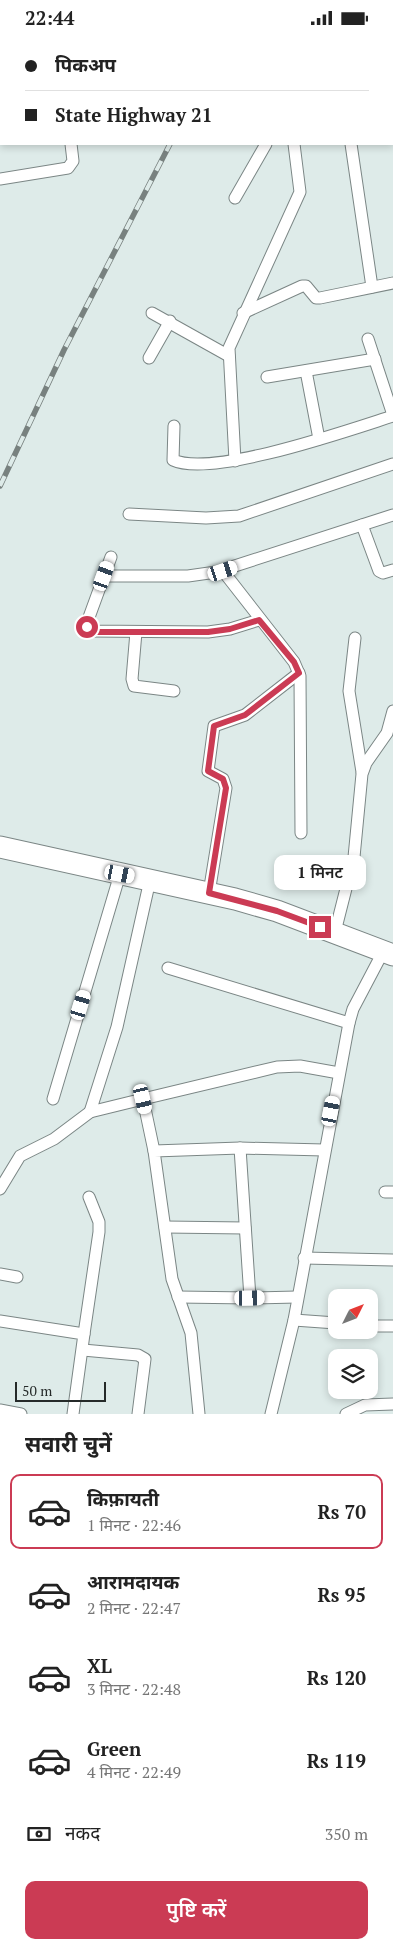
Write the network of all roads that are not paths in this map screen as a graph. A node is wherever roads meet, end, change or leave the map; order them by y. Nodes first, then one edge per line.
1 (71, 145) edge
2 (265, 145) edge
3 (294, 145) edge
4 (351, 145) edge
5 (0, 179) edge
6 (235, 198) dead end
7 (393, 283) edge
8 (372, 287) junction
9 (152, 313) dead end
10 (243, 313) junction
11 (170, 321) junction
12 (368, 339) dead end
13 (229, 356) junction
14 (149, 358) dead end
15 (375, 359) junction
16 (306, 371) junction
17 (267, 377) dead end
18 (393, 416) edge
19 (174, 426) dead end
20 (319, 439) junction
21 (235, 461) junction
22 (393, 464) edge
23 (129, 514) dead end
24 (393, 515) edge
25 (362, 525) junction
26 (111, 557) dead end
27 (393, 570) edge
28 (223, 571) junction
29 (104, 576) junction
30 (259, 620) junction
31 (136, 632) junction
32 (355, 638) dead end
33 (299, 673) junction
34 (174, 691) dead end
35 (393, 711) edge
36 (362, 773) junction
37 (301, 833) dead end
38 (0, 847) edge
39 (120, 874) junction
40 (150, 880) junction
41 (209, 893) junction
42 (335, 932) junction
43 (388, 954) edge
44 (168, 968) dead end
45 (349, 1023) junction
46 (339, 1073) junction
47 (53, 1099) dead end
48 (143, 1099) junction
49 (90, 1112) junction
50 (240, 1148) junction
51 (324, 1150) junction
52 (154, 1151) junction
53 (0, 1189) edge
54 (89, 1197) dead end
55 (165, 1227) junction
56 (245, 1228) junction
57 (304, 1258) junction
58 (393, 1260) edge
59 (0, 1274) edge
60 (17, 1277) dead end
61 (178, 1297) junction
62 (297, 1297) junction
63 (250, 1298) junction
64 (0, 1321) edge
65 (294, 1321) junction
66 (328, 1323) edge
67 (378, 1326) edge
68 (393, 1327) edge
69 (84, 1334) junction
70 (83, 1350) junction
71 (393, 1404) edge
72 (0, 1409) edge
73 (21, 1414) edge
74 (73, 1414) edge
75 (138, 1414) edge
76 (199, 1414) edge
77 (272, 1414) edge
78 (346, 1414) edge

1 - 5 street
2 - 6 street
3 - 10 street
4 - 8 street
7 - 8 street
8 - 10 street
9 - 11 street
10 - 13 street
11 - 13 street
11 - 14 street
12 - 15 street
13 - 21 street
15 - 16 street
15 - 18 street
16 - 17 street
16 - 20 street
18 - 20 street
19 - 21 street
20 - 21 street
22 - 23 street
24 - 25 street
25 - 27 street
25 - 28 street
26 - 29 street
28 - 29 street
28 - 30 street
29 - 31 street
30 - 31 street
30 - 33 street
31 - 34 street
32 - 36 street
33 - 37 street
33 - 41 street
35 - 36 street
36 - 42 street
38 - 39 highway
39 - 40 highway
39 - 47 street
40 - 41 highway
40 - 49 street
41 - 42 highway
42 - 43 highway
43 - 45 street
44 - 45 street
45 - 46 street
46 - 48 street
46 - 51 street
48 - 49 street
48 - 52 street
49 - 53 street
50 - 51 street
50 - 52 street
50 - 56 street
51 - 57 street
52 - 55 street
54 - 69 street
55 - 56 street
55 - 61 street
56 - 63 street
57 - 58 street
57 - 62 street
59 - 60 street
61 - 63 street
61 - 76 street
62 - 63 street
62 - 65 street
64 - 69 street
65 - 66 street
65 - 77 street
67 - 68 street
69 - 70 street
70 - 74 street
70 - 75 street
71 - 78 street
72 - 73 street

